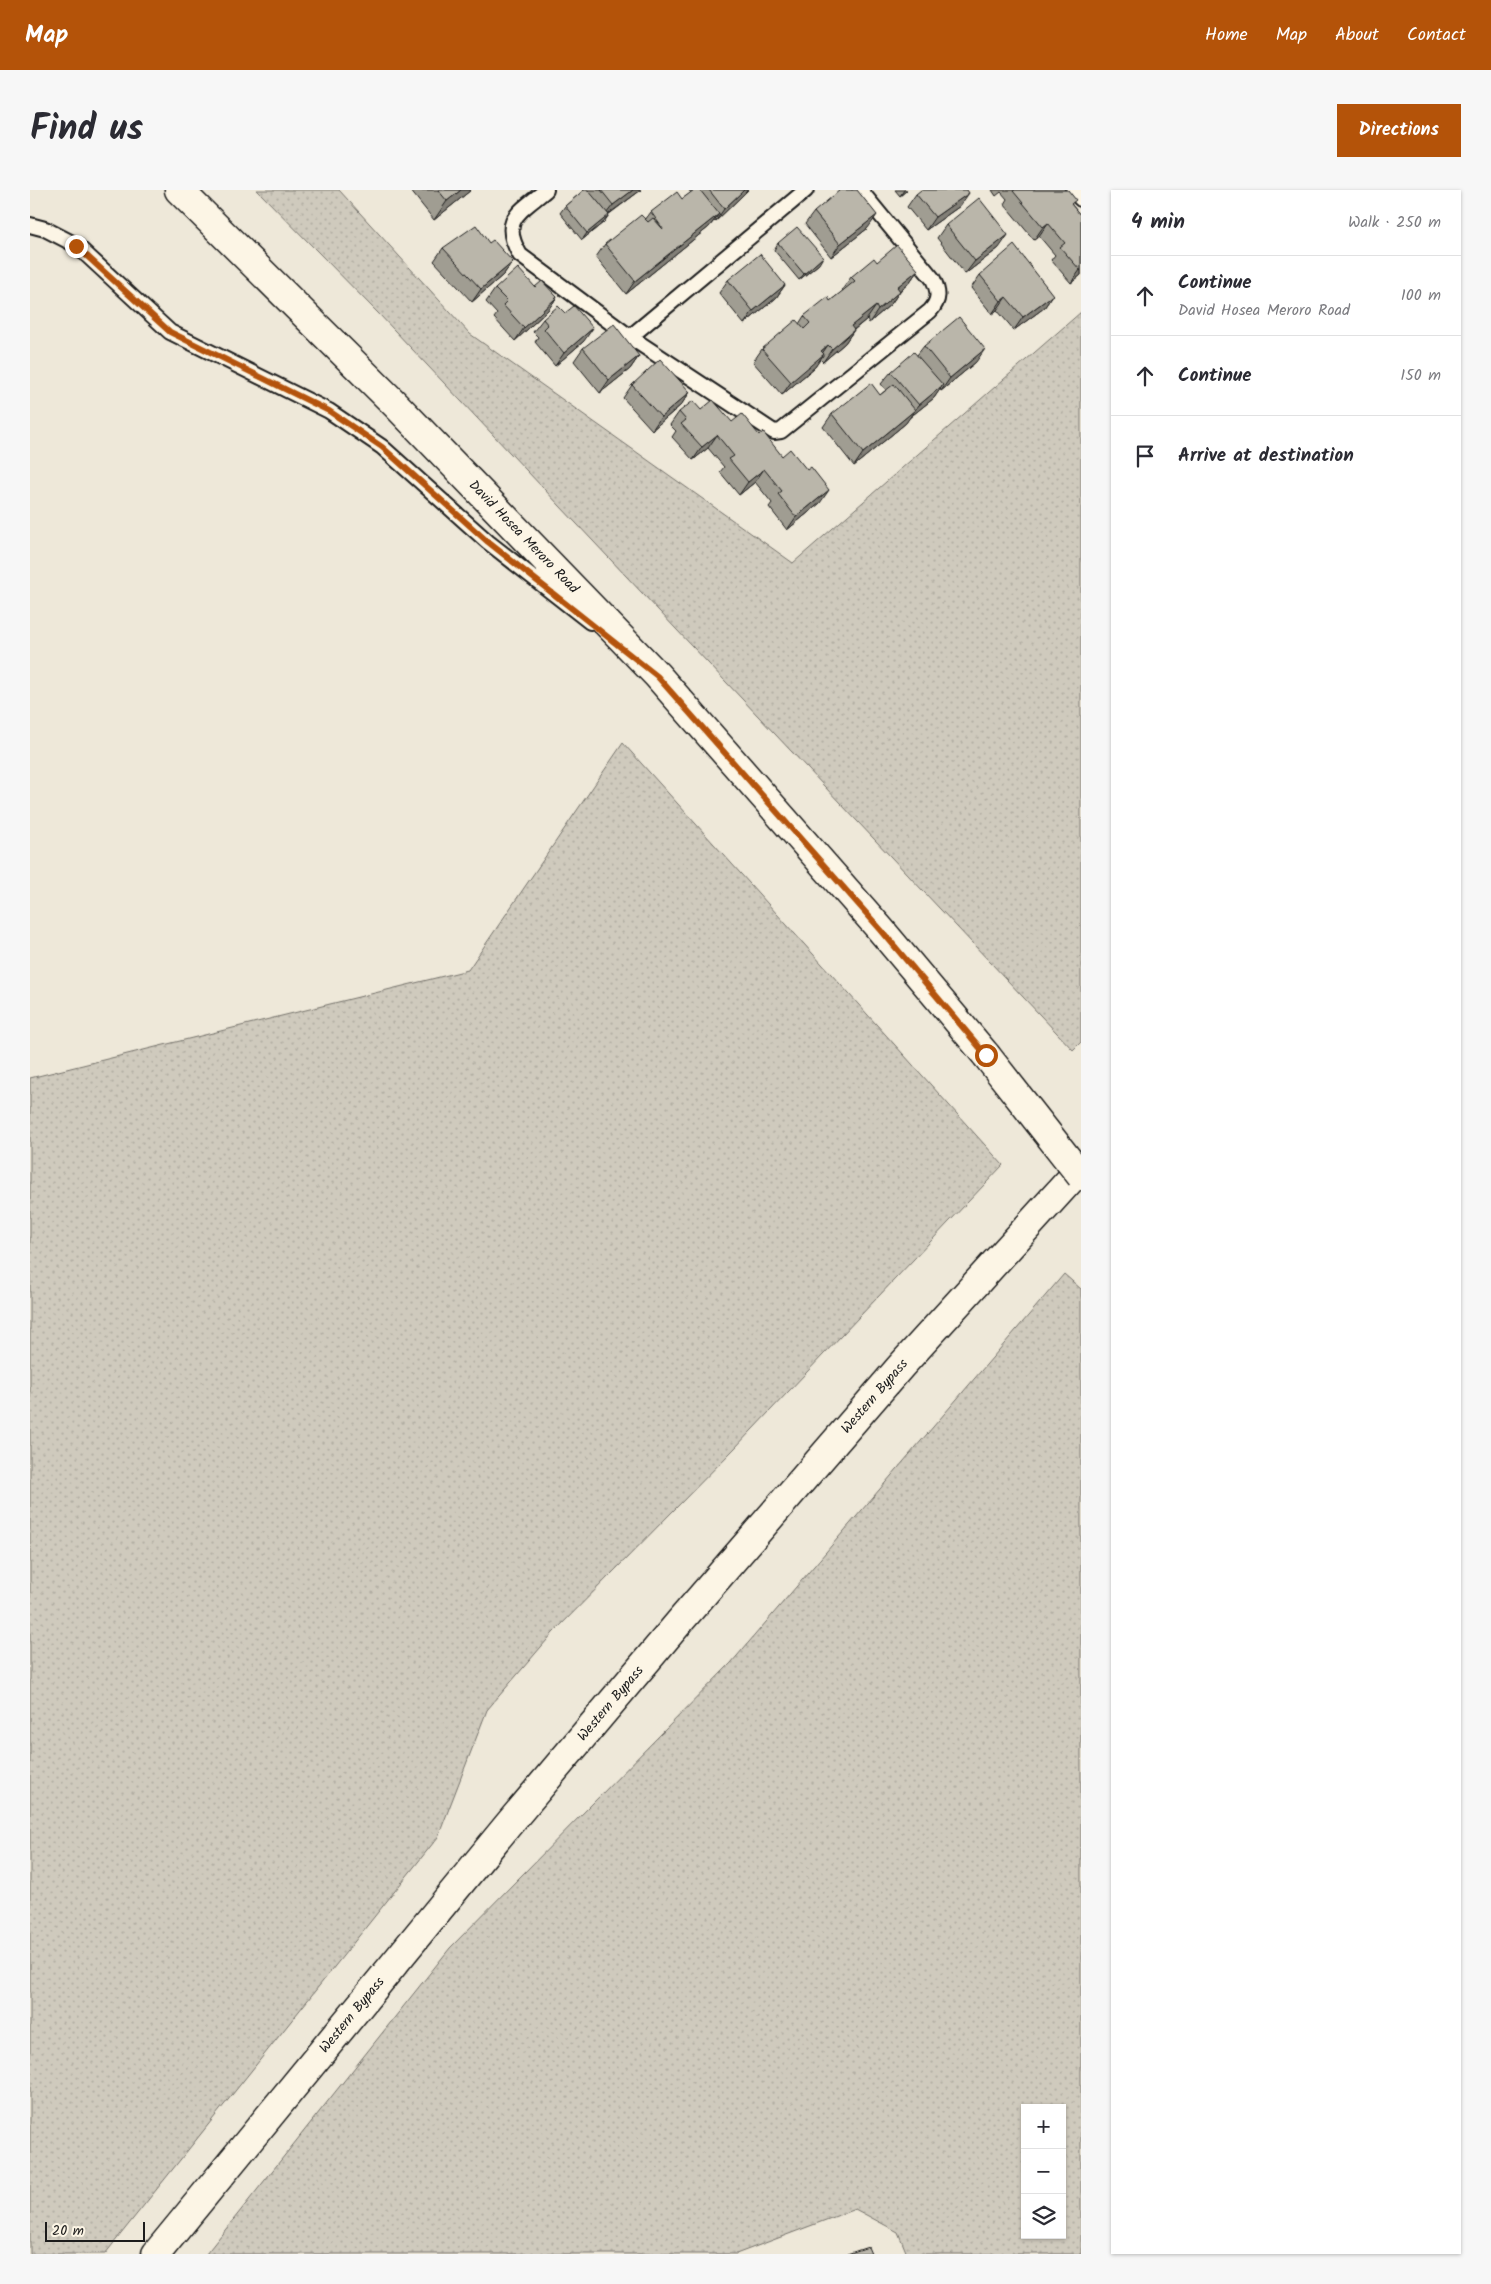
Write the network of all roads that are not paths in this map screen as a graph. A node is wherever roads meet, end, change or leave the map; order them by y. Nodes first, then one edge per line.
1 (179, 190) edge
2 (546, 190) edge
3 (806, 190) edge
4 (860, 190) edge
5 (1073, 190) edge
6 (1081, 199) edge
7 (30, 225) edge
8 (630, 337) junction
9 (657, 676) junction
10 (1081, 1168) edge
11 (1081, 1176) edge
12 (156, 2254) edge

1 - 9 main road, David Hosea Meroro Road
2 - 8 lane
3 - 8 lane
4 - 8 lane
5 - 6 lane
7 - 9 lane
9 - 11 main road, David Hosea Meroro Road, bridge
10 - 12 main road, Western Bypass

